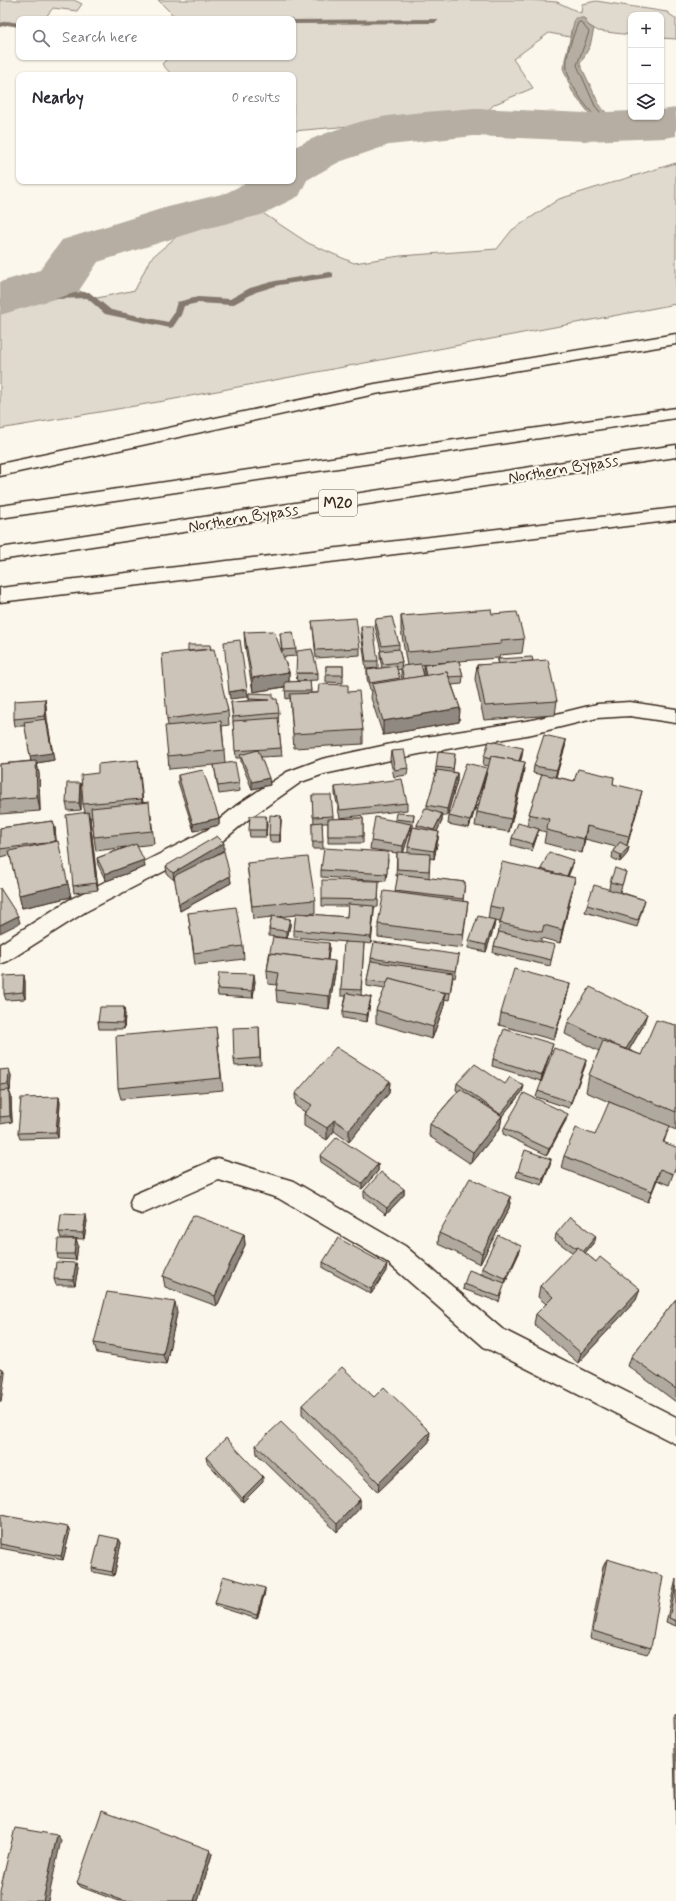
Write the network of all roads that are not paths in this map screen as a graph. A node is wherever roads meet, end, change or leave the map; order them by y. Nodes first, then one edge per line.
1 (676, 339) edge
2 (676, 413) edge
3 (676, 451) edge
4 (0, 470) edge
5 (0, 512) edge
6 (676, 514) edge
7 (0, 554) edge
8 (0, 595) edge
9 (676, 716) edge
10 (0, 955) edge
11 (142, 1203) dead end
12 (676, 1431) edge

1 - 4 main road
2 - 5 main road
3 - 7 main road, Northern Bypass / M20
6 - 8 main road
9 - 10 main road
11 - 12 main road

